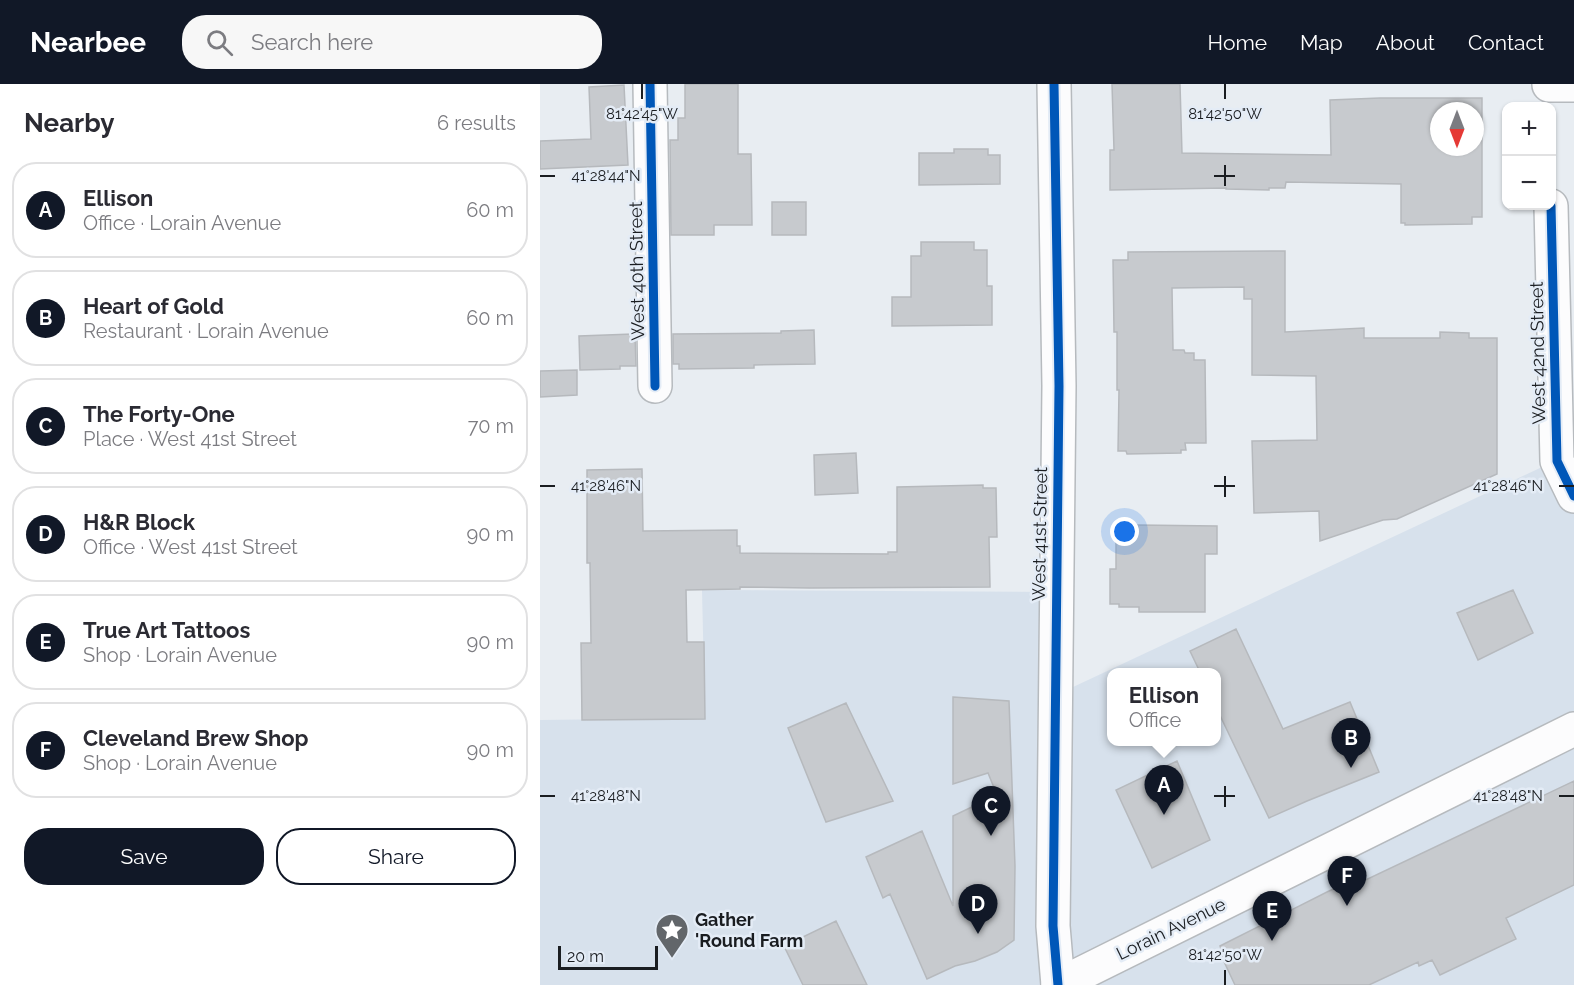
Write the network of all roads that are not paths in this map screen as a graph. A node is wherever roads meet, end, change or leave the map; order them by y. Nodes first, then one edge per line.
1 (650, 84) edge
2 (1054, 84) edge
3 (1551, 210) edge
4 (655, 386) dead end
5 (1574, 496) edge
6 (1574, 729) edge
7 (1058, 985) edge

1 - 4 street, West 40th Street
2 - 7 street, West 41st Street
3 - 5 street, West 42nd Street
6 - 7 street, Lorain Avenue

